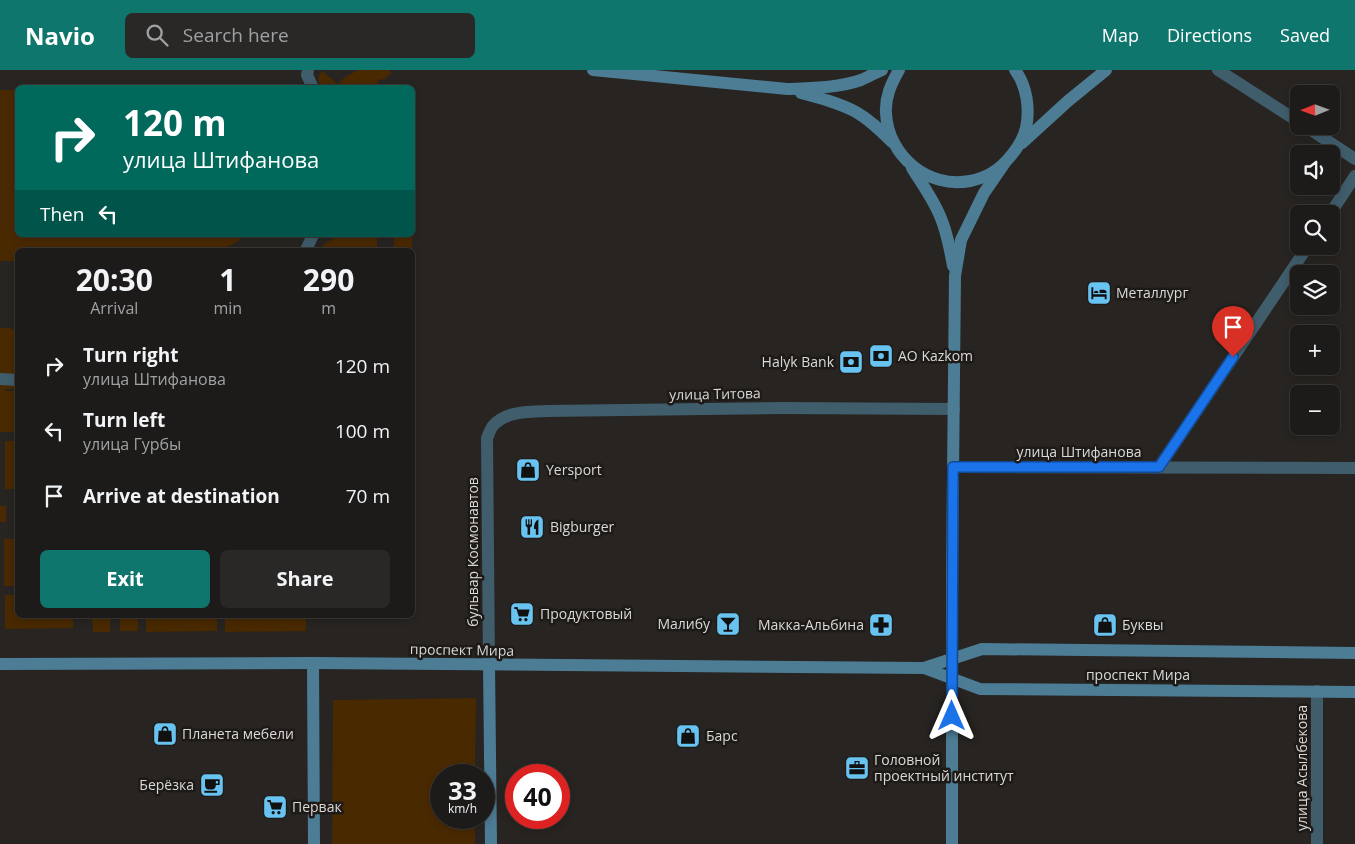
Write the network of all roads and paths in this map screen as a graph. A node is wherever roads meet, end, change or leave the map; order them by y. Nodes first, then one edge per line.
1 (308, 70) edge
2 (593, 70) edge
3 (882, 70) edge
4 (899, 70) edge
5 (1015, 70) edge
6 (1106, 70) edge
7 (1218, 70) edge
8 (311, 85) edge
9 (787, 89) junction
10 (1290, 116) edge
11 (1319, 135) edge
12 (893, 142) junction
13 (1018, 146) junction
14 (1355, 159) edge
15 (909, 164) junction
16 (1004, 164) junction
17 (1355, 176) edge
18 (1336, 205) edge
19 (1302, 255) edge
20 (955, 276) junction
21 (0, 379) edge
22 (15, 380) edge
23 (954, 409) junction
24 (487, 438) joint
25 (953, 467) junction
26 (1159, 467) junction
27 (1355, 468) edge
28 (1355, 653) edge
29 (952, 659) junction
30 (313, 663) junction
31 (0, 664) edge
32 (489, 665) junction
33 (924, 668) junction
34 (952, 678) junction
35 (1317, 691) junction
36 (1355, 692) edge
37 (314, 844) edge
38 (491, 844) edge
39 (952, 844) edge
40 (1317, 844) edge

1 - 8 street
2 - 9 street
3 - 9 street
4 - 12 street
5 - 13 street
6 - 13 street
7 - 10 street
9 - 12 street
11 - 14 street
12 - 15 street
13 - 16 street
15 - 16 street
15 - 20 street
16 - 20 street
17 - 18 street
19 - 26 street
20 - 23 street
21 - 22 street
23 - 24 street, улица Титова
23 - 25 street
24 - 32 street, бульвар Космонавтов
25 - 26 street, улица Штифанова
25 - 29 street
26 - 27 street, улица Штифанова
28 - 29 street, проспект Мира
29 - 33 street, проспект Мира
29 - 34 street
30 - 31 street, проспект Мира
30 - 32 street, проспект Мира
30 - 37 street
32 - 33 street, проспект Мира
32 - 38 street
33 - 34 street, проспект Мира
34 - 35 street, проспект Мира
34 - 39 street
35 - 36 street, проспект Мира
35 - 40 street, улица Асылбекова

